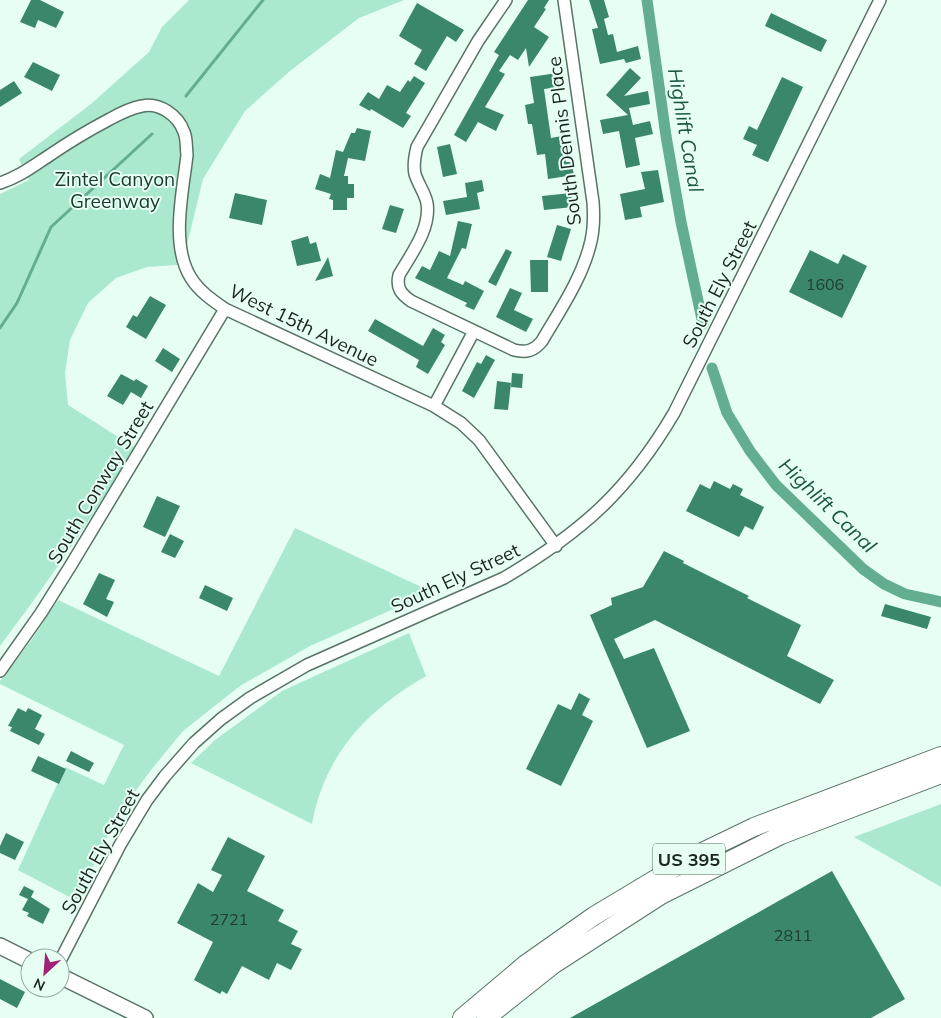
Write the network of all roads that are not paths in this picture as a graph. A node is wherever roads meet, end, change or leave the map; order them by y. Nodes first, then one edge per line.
1 (506, 0) edge
2 (564, 0) edge
3 (880, 0) edge
4 (0, 183) edge
5 (225, 309) junction
6 (474, 331) junction
7 (434, 406) junction
8 (556, 546) junction
9 (0, 671) edge
10 (941, 756) edge
11 (941, 774) edge
12 (0, 946) edge
13 (67, 948) edge
14 (20, 956) edge
15 (70, 981) edge
16 (145, 1018) edge
17 (462, 1018) edge
18 (486, 1018) edge

1 - 6 street
2 - 6 street, South Dennis Place
3 - 8 street, South Ely Street
4 - 5 street, West 15th Avenue
5 - 7 street, West 15th Avenue
5 - 9 street, South Conway Street
6 - 7 street
7 - 8 street, West 15th Avenue
8 - 13 street, South Ely Street
10 - 17 highway, US 395
11 - 18 highway, US 395
12 - 14 main road
15 - 16 main road

